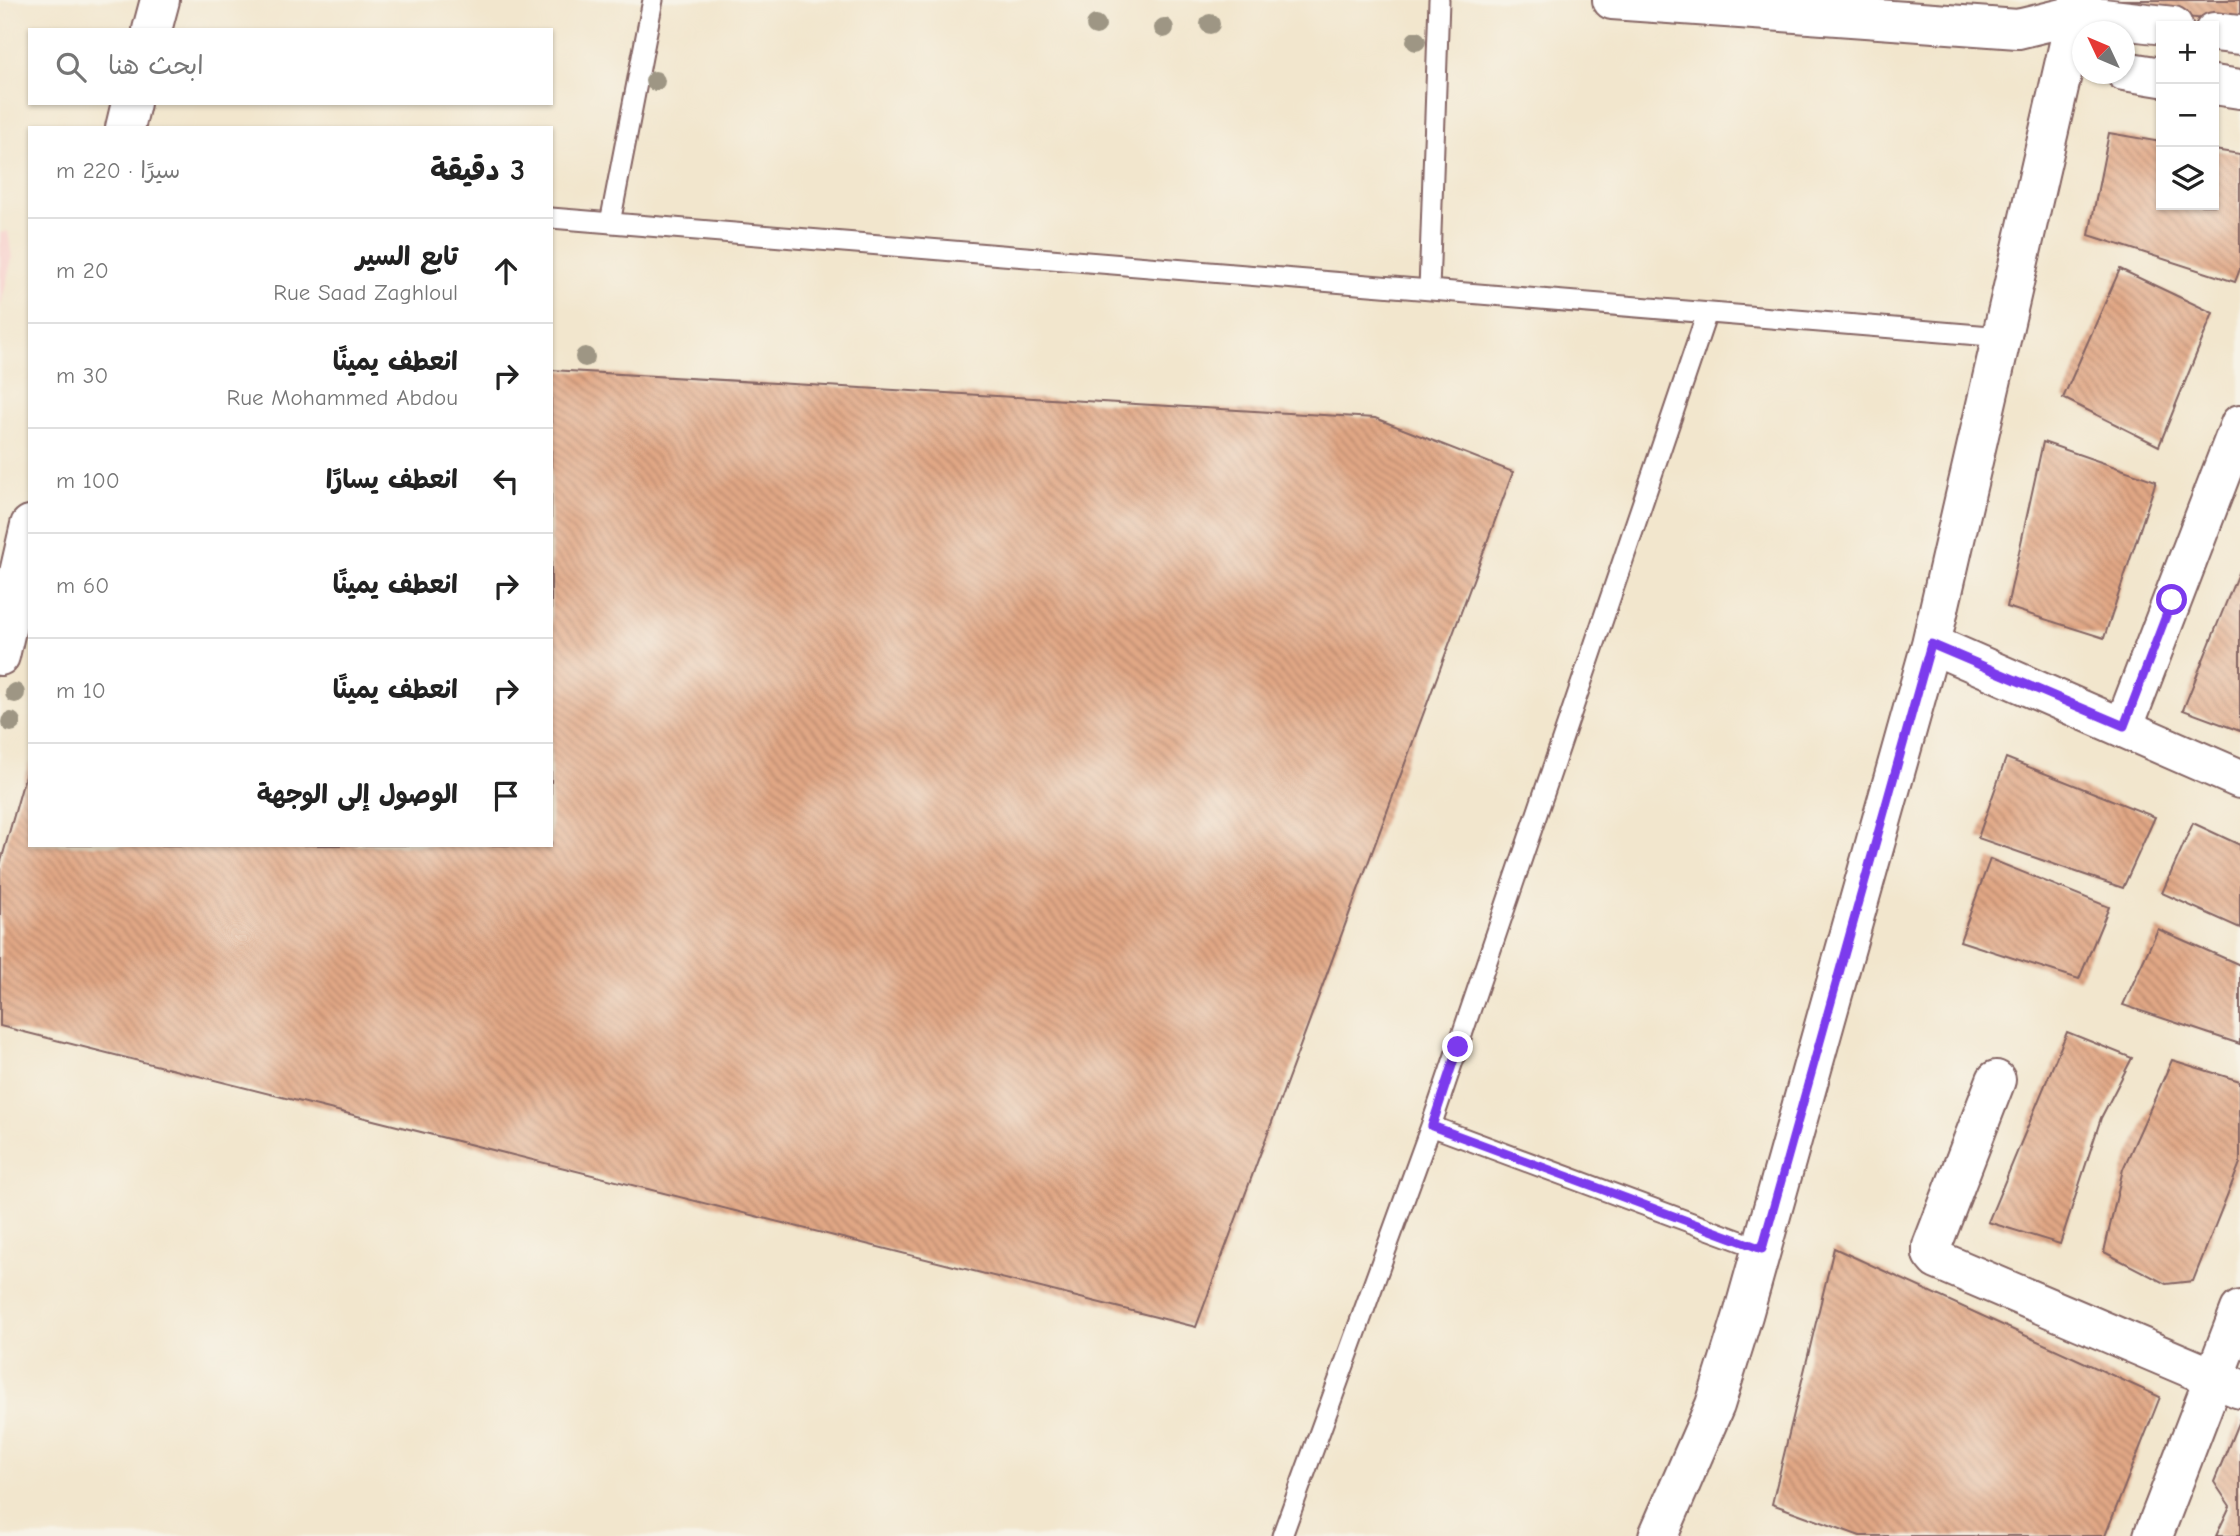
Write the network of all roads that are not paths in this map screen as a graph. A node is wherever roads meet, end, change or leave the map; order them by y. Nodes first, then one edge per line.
1 (160, 0) edge
2 (653, 0) edge
3 (1439, 0) edge
4 (1612, 0) edge
5 (2078, 8) edge
6 (2156, 23) edge
7 (153, 28) edge
8 (2018, 29) junction
9 (2219, 33) edge
10 (2240, 35) edge
11 (2072, 59) edge
12 (2072, 72) edge
13 (2135, 73) edge
14 (2156, 76) edge
15 (2219, 86) edge
16 (2240, 89) edge
17 (131, 105) edge
18 (125, 126) edge
19 (553, 218) edge
20 (610, 223) junction
21 (1429, 290) junction
22 (1707, 313) junction
23 (2003, 337) junction
24 (2240, 424) edge
25 (28, 533) edge
26 (1931, 644) junction
27 (0, 656) edge
28 (2124, 726) junction
29 (2240, 779) edge
30 (1996, 1080) dead end
31 (1432, 1126) junction
32 (1762, 1249) junction
33 (2240, 1310) edge
34 (2227, 1383) edge
35 (1282, 1536) edge
36 (1658, 1536) edge
37 (2153, 1536) edge

1 - 7 street
2 - 20 lane
3 - 21 lane
4 - 8 street
5 - 6 street
5 - 8 street
8 - 11 street
9 - 10 street
12 - 23 street
13 - 14 street
15 - 16 street
17 - 18 street
19 - 20 lane
20 - 21 lane
21 - 22 lane
22 - 23 lane
22 - 31 lane
23 - 26 street
24 - 28 street
25 - 27 street
26 - 28 street
26 - 32 street
28 - 29 street
30 - 34 street
31 - 32 lane
31 - 35 lane
32 - 36 street
33 - 34 street
34 - 37 street

